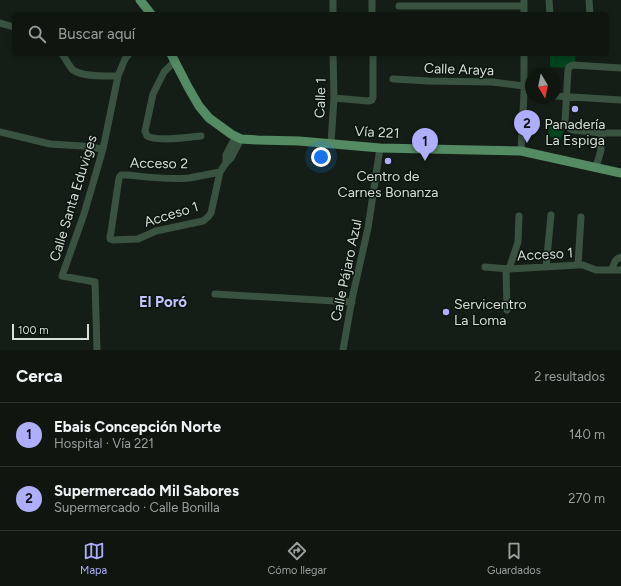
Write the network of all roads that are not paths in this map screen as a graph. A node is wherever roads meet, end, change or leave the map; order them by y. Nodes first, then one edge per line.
1 (140, 0) edge
2 (333, 0) edge
3 (372, 0) edge
4 (549, 0) edge
5 (589, 0) edge
6 (399, 6) dead end
7 (524, 7) edge
8 (149, 12) edge
9 (333, 12) edge
10 (372, 12) edge
11 (550, 12) edge
12 (590, 12) edge
13 (0, 23) edge
14 (12, 26) edge
15 (63, 56) edge
16 (127, 56) edge
17 (333, 56) edge
18 (373, 56) edge
19 (524, 56) edge
20 (173, 57) edge
21 (621, 68) edge
22 (525, 72) edge
23 (118, 76) junction
24 (393, 79) dead end
25 (525, 91) edge
26 (561, 97) edge
27 (334, 98) junction
28 (566, 98) junction
29 (621, 100) edge
30 (525, 103) edge
31 (0, 132) edge
32 (601, 133) junction
33 (621, 133) edge
34 (201, 136) dead end
35 (238, 137) junction
36 (331, 143) junction
37 (380, 148) junction
38 (103, 149) junction
39 (521, 151) junction
40 (596, 167) junction
41 (220, 172) junction
42 (621, 173) edge
43 (550, 215) dead end
44 (520, 216) dead end
45 (581, 217) dead end
46 (110, 239) joint
47 (621, 257) edge
48 (578, 265) junction
49 (485, 267) dead end
50 (546, 267) junction
51 (508, 269) junction
52 (612, 270) junction
53 (621, 270) edge
54 (215, 294) dead end
55 (352, 302) junction
56 (507, 310) dead end
57 (96, 350) edge
58 (343, 350) edge

1 - 8 main road
2 - 9 street
3 - 10 street
4 - 11 street
5 - 12 street
6 - 7 street
13 - 14 street
15 - 23 street
16 - 23 street, Calle Santa Eduviges
17 - 27 street, Calle 1
18 - 27 street
19 - 22 street
20 - 34 street
20 - 35 main road, Vía 221
21 - 28 street
23 - 38 street, Calle Santa Eduviges
24 - 25 street, Calle Araya
26 - 28 street
27 - 36 street, Calle 1
28 - 29 street
28 - 32 street
30 - 39 street
31 - 38 street
32 - 33 street
32 - 40 street
35 - 36 main road, Vía 221
35 - 41 street, Acceso 1
36 - 37 main road, Vía 221
37 - 39 main road, Vía 221
37 - 55 street, Calle Pájaro Azul
38 - 57 street, Calle Santa Eduviges
39 - 40 main road, Vía 221
40 - 42 main road, Vía 221
41 - 46 street, Acceso 1
41 - 46 street, Acceso 2
43 - 50 street
44 - 51 street
45 - 48 street
47 - 52 street
48 - 50 street, Acceso 1
48 - 52 street, Acceso 1
49 - 51 street, Acceso 1
50 - 51 street, Acceso 1
51 - 56 street
52 - 53 street
54 - 55 street
55 - 58 street, Calle Pájaro Azul

